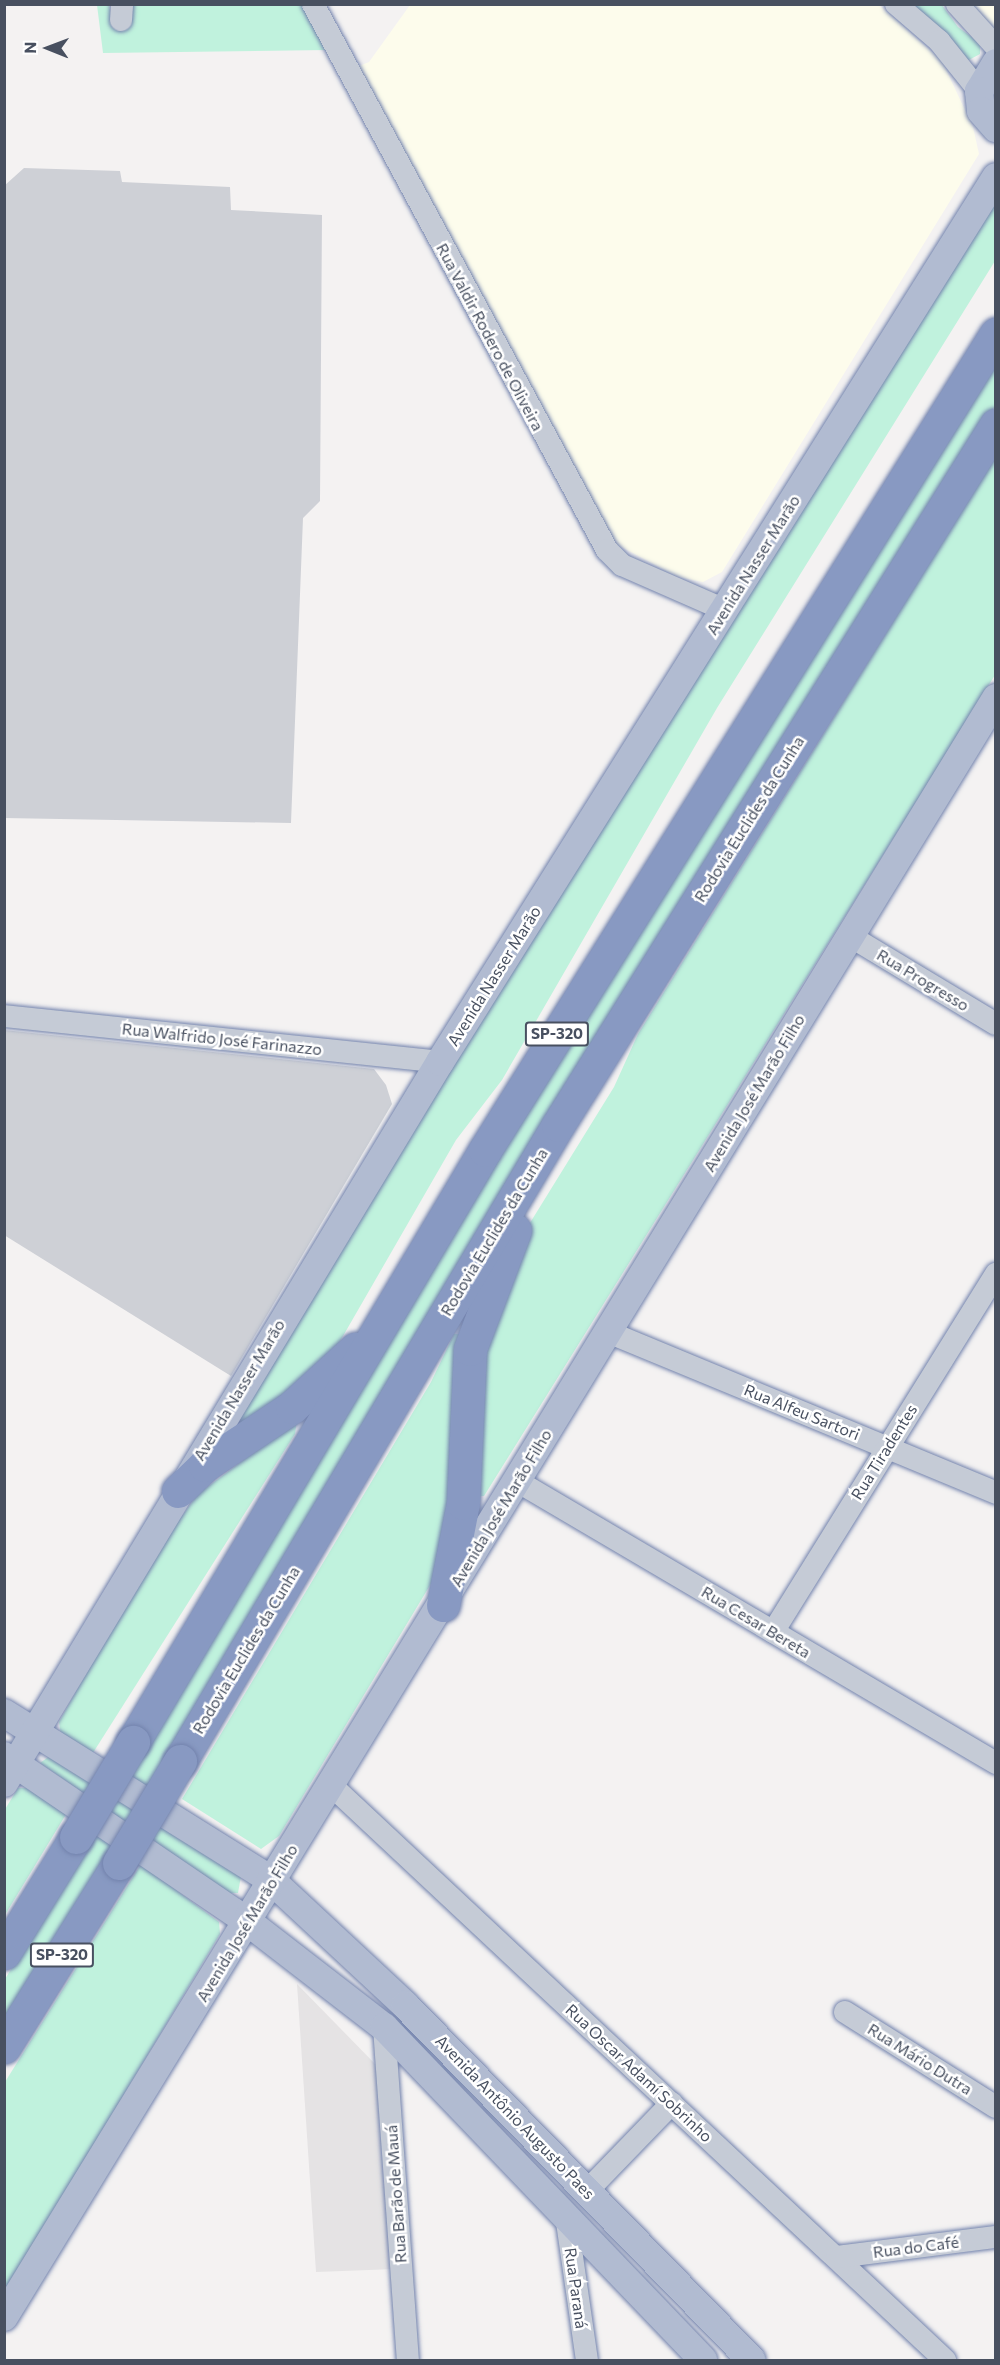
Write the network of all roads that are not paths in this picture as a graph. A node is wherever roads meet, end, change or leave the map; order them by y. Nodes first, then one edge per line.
1 (313, 4) edge
2 (896, 4) edge
3 (957, 4) edge
4 (996, 47) edge
5 (996, 63) edge
6 (979, 91) junction
7 (996, 128) edge
8 (996, 177) edge
9 (996, 333) edge
10 (996, 424) edge
11 (725, 610) junction
12 (996, 698) edge
13 (850, 936) junction
14 (4, 1016) edge
15 (996, 1024) edge
16 (440, 1062) junction
17 (558, 1125) junction
18 (996, 1274) edge
19 (381, 1326) junction
20 (608, 1332) junction
21 (887, 1447) junction
22 (518, 1481) junction
23 (178, 1491) junction
24 (996, 1493) edge
25 (443, 1605) junction
26 (773, 1632) junction
27 (4, 1713) edge
28 (38, 1733) junction
29 (996, 1763) edge
30 (8, 1768) edge
31 (332, 1786) junction
32 (271, 1880) junction
33 (248, 1922) junction
34 (4, 1953) edge
35 (405, 2005) junction
36 (845, 2012) dead end
37 (384, 2027) junction
38 (4, 2047) edge
39 (672, 2103) junction
40 (996, 2107) edge
41 (587, 2192) junction
42 (566, 2215) junction
43 (996, 2237) edge
44 (837, 2257) junction
45 (4, 2317) edge
46 (408, 2361) edge
47 (587, 2361) edge
48 (703, 2361) edge
49 (752, 2361) edge
50 (945, 2361) edge

1 - 11 street, Rua Valdir Rodero de Oliveira
2 - 6 street
3 - 4 street
5 - 6 main road
6 - 7 main road
8 - 11 main road, Avenida Nasser Marão
9 - 19 highway, SP-320
10 - 17 highway, Rodovia Euclides da Cunha / SP-320
11 - 16 main road, Avenida Nasser Marão
12 - 13 main road, Avenida José Marão Filho
13 - 15 street, Rua Progresso
13 - 20 main road, Avenida José Marão Filho
14 - 16 street, Rua Walfrido José Farinazzo
16 - 23 main road, Avenida Nasser Marão
17 - 25 highway
17 - 38 highway, Rodovia Euclides da Cunha / SP-320, bridge
18 - 21 street, Rua Tiradentes
19 - 23 highway
19 - 34 highway, SP-320, bridge
20 - 21 street, Rua Alfeu Sartori
20 - 22 main road, Avenida José Marão Filho
21 - 24 street, Rua Alfeu Sartori
21 - 26 street, Rua Tiradentes
22 - 25 main road, Avenida José Marão Filho
22 - 26 street, Rua Cesar Bereta
23 - 28 main road, Avenida Nasser Marão
25 - 31 main road, Avenida José Marão Filho
26 - 29 street, Rua Cesar Bereta
27 - 28 main road, Avenida Antônio Augusto Paes
28 - 30 main road, Avenida Nasser Marão
28 - 32 main road, Avenida Antônio Augusto Paes
30 - 33 main road, Avenida Antônio Augusto Paes
31 - 32 main road, Avenida José Marão Filho
31 - 39 street, Rua Oscar Adamí Sobrinho
32 - 33 main road, Avenida José Marão Filho
32 - 35 main road, Avenida Antônio Augusto Paes
33 - 37 main road, Avenida Antônio Augusto Paes
33 - 45 main road, Avenida José Marão Filho
35 - 37 main road
35 - 41 main road, Avenida Antônio Augusto Paes
36 - 40 street, Rua Mário Dutra
37 - 42 main road, Avenida Antônio Augusto Paes
37 - 46 street, Rua Barão de Mauá
39 - 41 street
39 - 44 street, Rua Oscar Adamí Sobrinho
41 - 42 main road
41 - 49 main road, Avenida Antônio Augusto Paes
42 - 47 street, Rua Paraná
42 - 48 main road, Avenida Antônio Augusto Paes
43 - 44 street, Rua do Café
44 - 50 street, Rua Oscar Adamí Sobrinho

